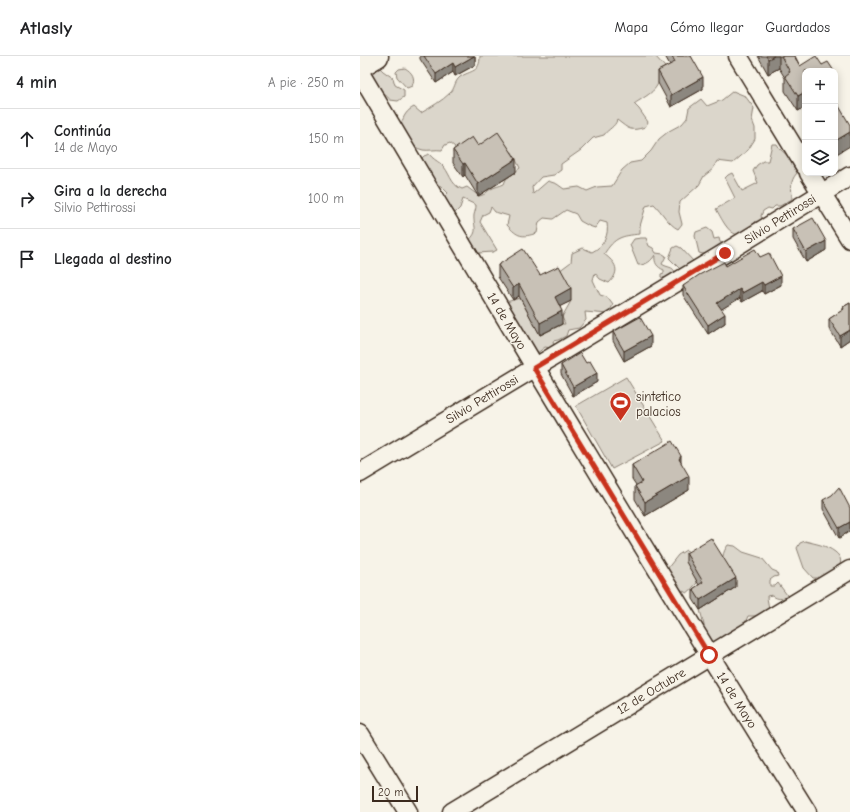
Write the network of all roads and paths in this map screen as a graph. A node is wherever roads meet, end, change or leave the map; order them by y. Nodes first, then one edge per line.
1 (376, 56) edge
2 (738, 56) edge
3 (360, 66) edge
4 (360, 73) edge
5 (802, 161) edge
6 (812, 176) edge
7 (850, 176) edge
8 (822, 193) junction
9 (850, 239) edge
10 (534, 368) junction
11 (360, 473) edge
12 (850, 570) edge
13 (709, 655) junction
14 (360, 734) edge
15 (408, 812) edge
16 (452, 812) edge
17 (807, 812) edge

1 - 3 main road
2 - 5 street
4 - 10 street, 14 de Mayo
6 - 8 street
7 - 8 street, Silvio Pettirossi
8 - 9 street
8 - 10 street, Silvio Pettirossi
10 - 11 street, Silvio Pettirossi
10 - 13 street, 14 de Mayo
12 - 13 street, 12 de Octubre
13 - 16 street, 12 de Octubre
13 - 17 street, 14 de Mayo
14 - 15 street

